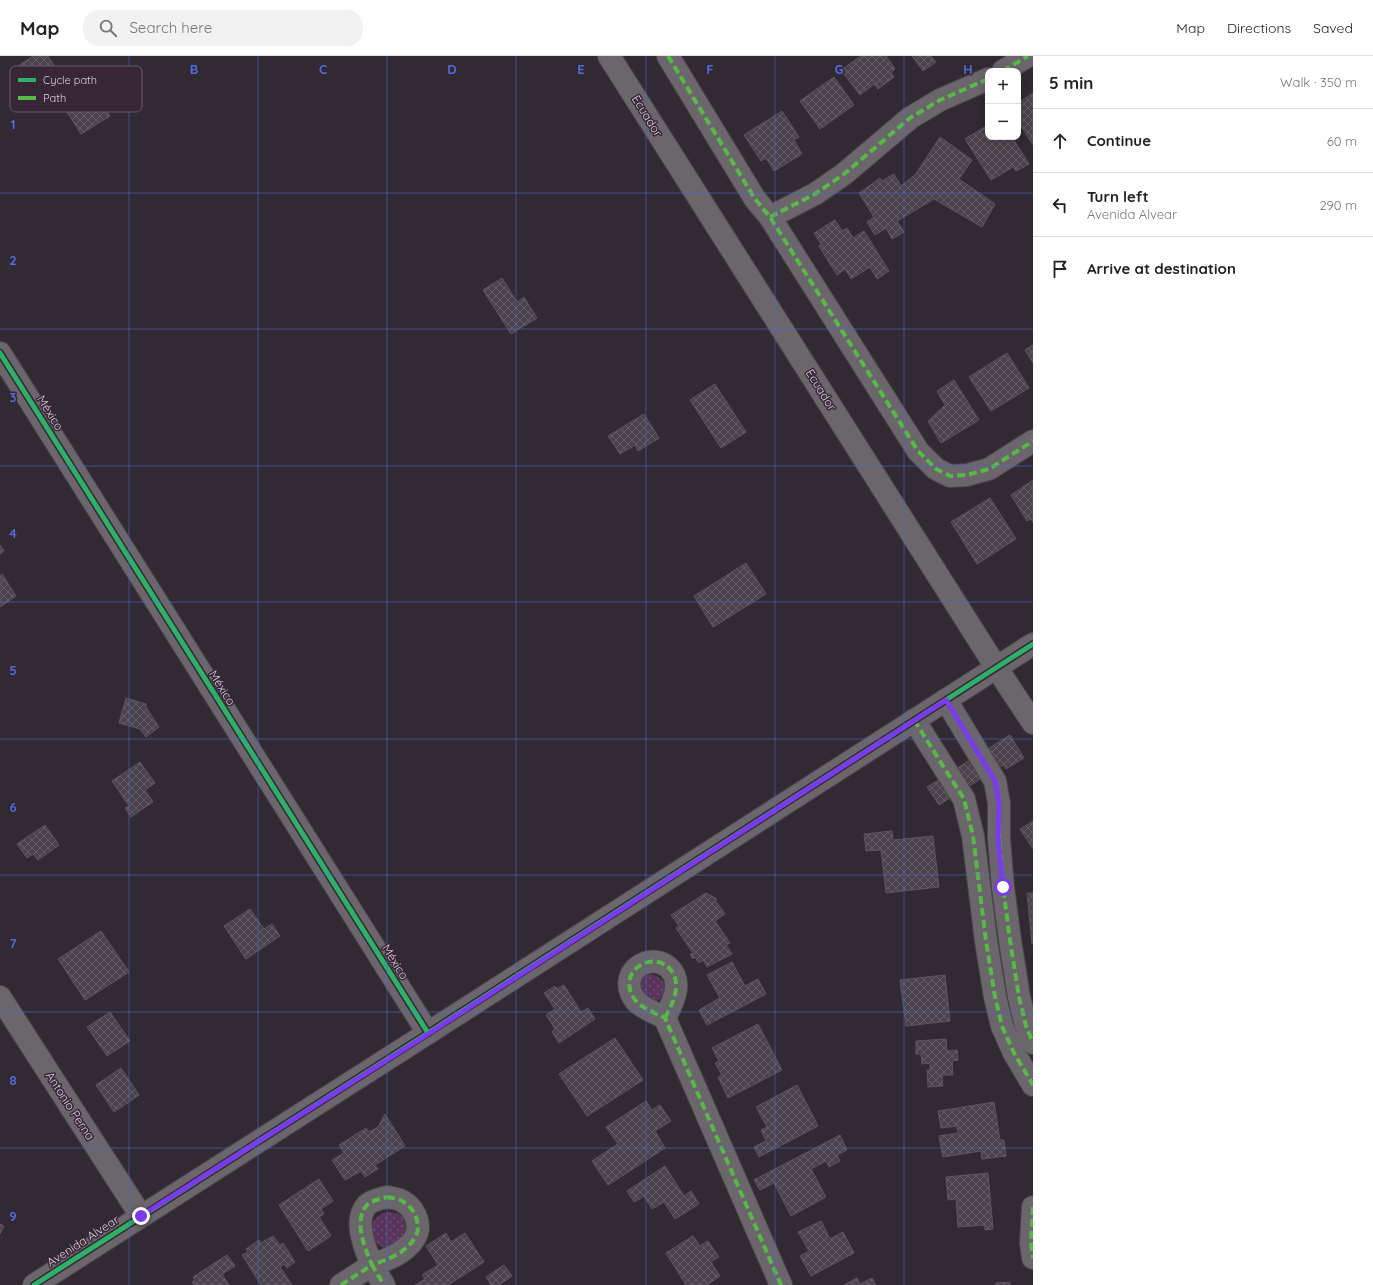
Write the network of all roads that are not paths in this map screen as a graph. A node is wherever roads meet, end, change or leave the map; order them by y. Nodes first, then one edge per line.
1 (609, 56) edge
2 (668, 56) edge
3 (1028, 56) edge
4 (1008, 68) edge
5 (985, 80) edge
6 (770, 217) junction
7 (0, 353) edge
8 (7, 379) edge
9 (1033, 442) edge
10 (1033, 644) edge
11 (996, 667) junction
12 (946, 700) junction
13 (914, 720) junction
14 (1033, 723) edge
15 (0, 997) edge
16 (665, 1018) dead end
17 (428, 1034) junction
18 (1033, 1043) edge
19 (1033, 1085) edge
20 (1033, 1207) edge
21 (141, 1216) junction
22 (1033, 1258) edge
23 (34, 1285) edge
24 (341, 1285) edge
25 (384, 1285) edge
26 (781, 1285) edge

1 - 11 street, Ecuador
2 - 6 street
3 - 4 street
5 - 6 street
6 - 9 street
7 - 8 street, México
8 - 17 street, México
10 - 11 street, Avenida Alvear
11 - 12 street, Avenida Alvear
11 - 14 street, Ecuador
12 - 13 street, Avenida Alvear
12 - 18 street
13 - 17 street, Avenida Alvear
13 - 19 street
15 - 21 street, Antonio Perna
16 - 26 street
17 - 21 street, Avenida Alvear
20 - 22 street
21 - 23 street, Avenida Alvear
24 - 25 street

